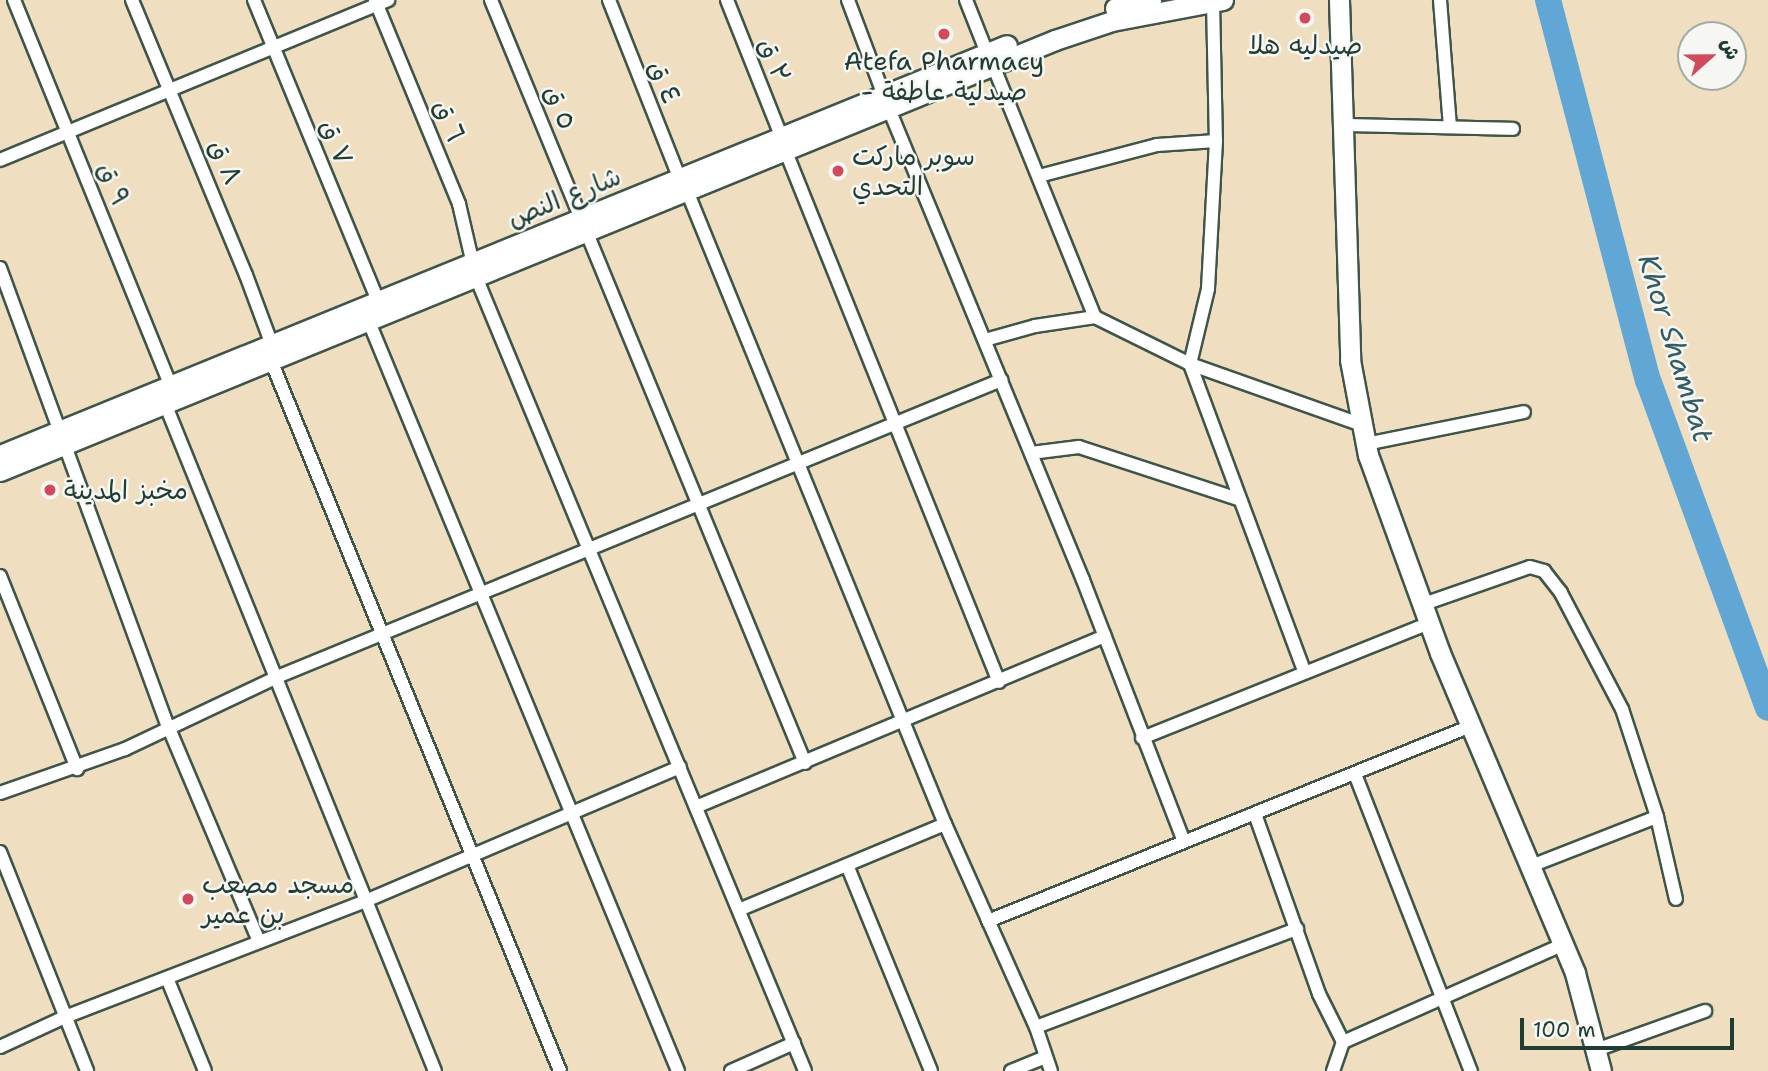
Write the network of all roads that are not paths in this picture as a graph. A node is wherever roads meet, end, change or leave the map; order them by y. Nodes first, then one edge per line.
1 (14, 0) edge
2 (132, 0) edge
3 (254, 0) edge
4 (491, 0) edge
5 (609, 0) edge
6 (727, 0) edge
7 (848, 0) edge
8 (966, 0) edge
9 (1150, 0) edge
10 (1339, 0) edge
11 (1440, 0) edge
12 (1218, 1) edge
13 (380, 2) edge
14 (1107, 10) edge
15 (274, 47) junction
16 (990, 59) junction
17 (170, 90) junction
18 (886, 101) junction
19 (1343, 125) junction
20 (1450, 127) junction
21 (1513, 129) dead end
22 (69, 134) junction
23 (1216, 141) junction
24 (783, 144) junction
25 (0, 160) edge
26 (1039, 176) junction
27 (684, 185) junction
28 (583, 226) junction
29 (0, 268) edge
30 (475, 269) junction
31 (378, 301) junction
32 (1095, 317) junction
33 (369, 322) junction
34 (985, 340) junction
35 (272, 354) junction
36 (1190, 364) junction
37 (1001, 380) junction
38 (171, 386) junction
39 (166, 406) junction
40 (1524, 412) dead end
41 (893, 422) junction
42 (1364, 435) junction
43 (60, 440) junction
44 (1031, 453) junction
45 (0, 455) edge
46 (796, 464) junction
47 (0, 471) edge
48 (1238, 499) junction
49 (699, 506) junction
50 (590, 550) junction
51 (0, 576) edge
52 (482, 593) junction
53 (1425, 614) junction
54 (382, 634) junction
55 (1105, 636) junction
56 (1304, 671) junction
57 (277, 677) junction
58 (999, 682) junction
59 (903, 719) junction
60 (168, 726) junction
61 (1471, 726) junction
62 (1142, 738) junction
63 (805, 764) junction
64 (680, 766) junction
65 (77, 769) junction
66 (1355, 774) junction
67 (0, 793) edge
68 (696, 807) junction
69 (571, 814) junction
70 (1255, 814) junction
71 (1657, 817) junction
72 (945, 824) junction
73 (1183, 839) junction
74 (0, 852) edge
75 (471, 855) junction
76 (847, 865) junction
77 (1531, 866) junction
78 (1676, 899) dead end
79 (368, 900) junction
80 (741, 909) junction
81 (988, 921) junction
82 (1297, 929) junction
83 (259, 941) junction
84 (1564, 944) junction
85 (167, 978) junction
86 (1442, 999) junction
87 (1705, 1011) dead end
88 (65, 1017) junction
89 (1036, 1027) junction
90 (1343, 1042) junction
91 (794, 1043) junction
92 (0, 1047) edge
93 (1596, 1050) junction
94 (1045, 1058) junction
95 (87, 1071) edge
96 (205, 1071) edge
97 (435, 1071) edge
98 (560, 1071) edge
99 (678, 1071) edge
100 (731, 1071) edge
101 (805, 1071) edge
102 (931, 1071) edge
103 (1011, 1071) edge
104 (1051, 1071) edge
105 (1333, 1071) edge
106 (1471, 1071) edge
107 (1601, 1071) edge

1 - 22 street, ٩ ق
2 - 17 street, ٨ ق
3 - 15 street, ٧ ق
4 - 28 street, ٥ ق
5 - 27 street, ٤ ق
6 - 24 street, ٣ ق
7 - 18 street
8 - 16 street
9 - 14 main road, شارع النص
10 - 19 main road
11 - 20 street
12 - 14 main road, شارع النص
12 - 23 street
13 - 15 street
13 - 30 street, ٦ ق
14 - 16 main road, شارع النص
14 - 16 main road, شارع النص
15 - 17 street
15 - 31 street, ٧ ق
16 - 18 main road, شارع النص
16 - 26 street
17 - 22 street
17 - 35 street, ٨ ق
18 - 24 main road, شارع النص
18 - 34 street
19 - 20 street
19 - 42 main road
20 - 21 street
22 - 25 street
22 - 38 street, ٩ ق
23 - 26 street
23 - 36 street
24 - 27 main road, شارع النص
24 - 41 street, ٣ ق
26 - 32 street
27 - 28 main road, شارع النص
27 - 46 street, ٤ ق
28 - 30 main road, شارع النص
28 - 49 street, ٥ ق
29 - 43 street
30 - 31 main road, شارع النص
30 - 33 main road, شارع النص
30 - 50 street, ٦ ق
31 - 35 main road, شارع النص
32 - 34 street
32 - 36 street
33 - 35 main road, شارع النص
33 - 52 street
34 - 37 street
35 - 38 main road, شارع النص
35 - 39 main road, شارع النص
35 - 54 street, ٨ ق
36 - 42 street
36 - 48 street
37 - 41 street
37 - 44 street
38 - 43 main road, شارع النص
39 - 43 main road, شارع النص
39 - 57 street
40 - 42 street
41 - 46 street
41 - 58 street, ٣ ق
42 - 53 main road
43 - 45 main road, شارع النص
43 - 47 main road, شارع النص
43 - 60 street
44 - 48 street
44 - 55 street
46 - 49 street
46 - 59 street, ٤ ق
48 - 56 street
49 - 50 street
49 - 63 street, ٥ ق
50 - 52 street
50 - 64 street, ٦ ق
51 - 65 street
52 - 54 street
52 - 69 street
53 - 56 street
53 - 61 main road
53 - 71 street
54 - 57 street
54 - 75 street, ٨ ق
55 - 58 street
55 - 62 street
56 - 62 street
57 - 60 street
57 - 79 street
58 - 59 street
59 - 63 street
59 - 72 street, ٤ ق
60 - 65 street
60 - 83 street
61 - 66 street
61 - 77 main road
62 - 73 street
63 - 68 street
64 - 68 street, ٦ ق
64 - 69 street
65 - 67 street
66 - 70 street
66 - 86 street
68 - 80 street, ٦ ق
69 - 75 street
69 - 99 street
70 - 73 street
70 - 82 street
71 - 77 street
71 - 78 street
72 - 76 street
72 - 81 street, ٤ ق
73 - 81 street
74 - 88 street
75 - 79 street
75 - 98 street, ٨ ق
76 - 80 street
76 - 102 street
77 - 84 main road
79 - 83 street
79 - 97 street
80 - 91 street, ٦ ق
81 - 89 street, ٤ ق
82 - 89 street
82 - 90 street
83 - 85 street
84 - 86 street
84 - 93 main road
85 - 88 street
85 - 96 street
86 - 90 street
86 - 106 street
87 - 93 street
88 - 92 street
88 - 95 street
89 - 94 street, ٤ ق
90 - 105 street
91 - 100 street
91 - 101 street, ٦ ق
93 - 107 main road
94 - 103 street
94 - 104 street, ٤ ق

